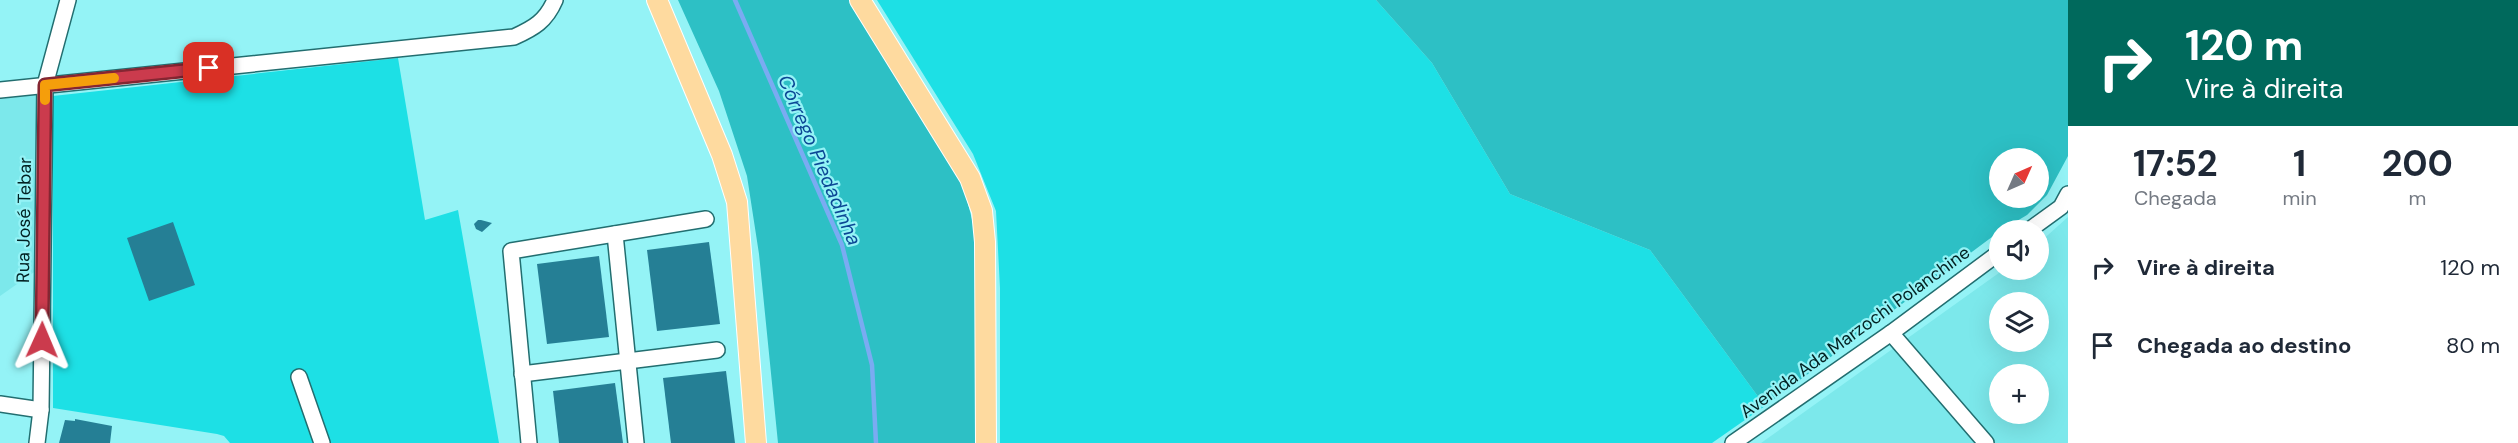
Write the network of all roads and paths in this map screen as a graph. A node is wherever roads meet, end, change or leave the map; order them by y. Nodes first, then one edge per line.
1 (68, 0) edge
2 (555, 0) edge
3 (657, 0) edge
4 (860, 0) edge
5 (45, 85) junction
6 (0, 90) edge
7 (2066, 204) edge
8 (706, 219) dead end
9 (2043, 220) edge
10 (615, 234) junction
11 (1989, 260) edge
12 (1891, 333) junction
13 (717, 350) dead end
14 (628, 362) junction
15 (522, 374) junction
16 (299, 376) dead end
17 (0, 404) edge
18 (42, 410) junction
19 (37, 443) edge
20 (322, 443) edge
21 (529, 443) edge
22 (636, 443) edge
23 (756, 443) edge
24 (986, 443) edge
25 (1732, 443) edge
26 (1986, 443) edge

1 - 5 street, Rua José Tebar
2 - 5 street
3 - 23 main road
4 - 24 main road
5 - 6 street
5 - 18 street, Rua José Tebar
7 - 9 street
8 - 10 street
10 - 14 street
10 - 15 street
11 - 12 street, Avenida Ada Marzochi Polanchine
12 - 25 street, Avenida Ada Marzochi Polanchine
12 - 26 street
13 - 14 street
14 - 15 street
14 - 22 street
15 - 21 street
16 - 20 street
17 - 18 street
18 - 19 street, Rua José Tebar

